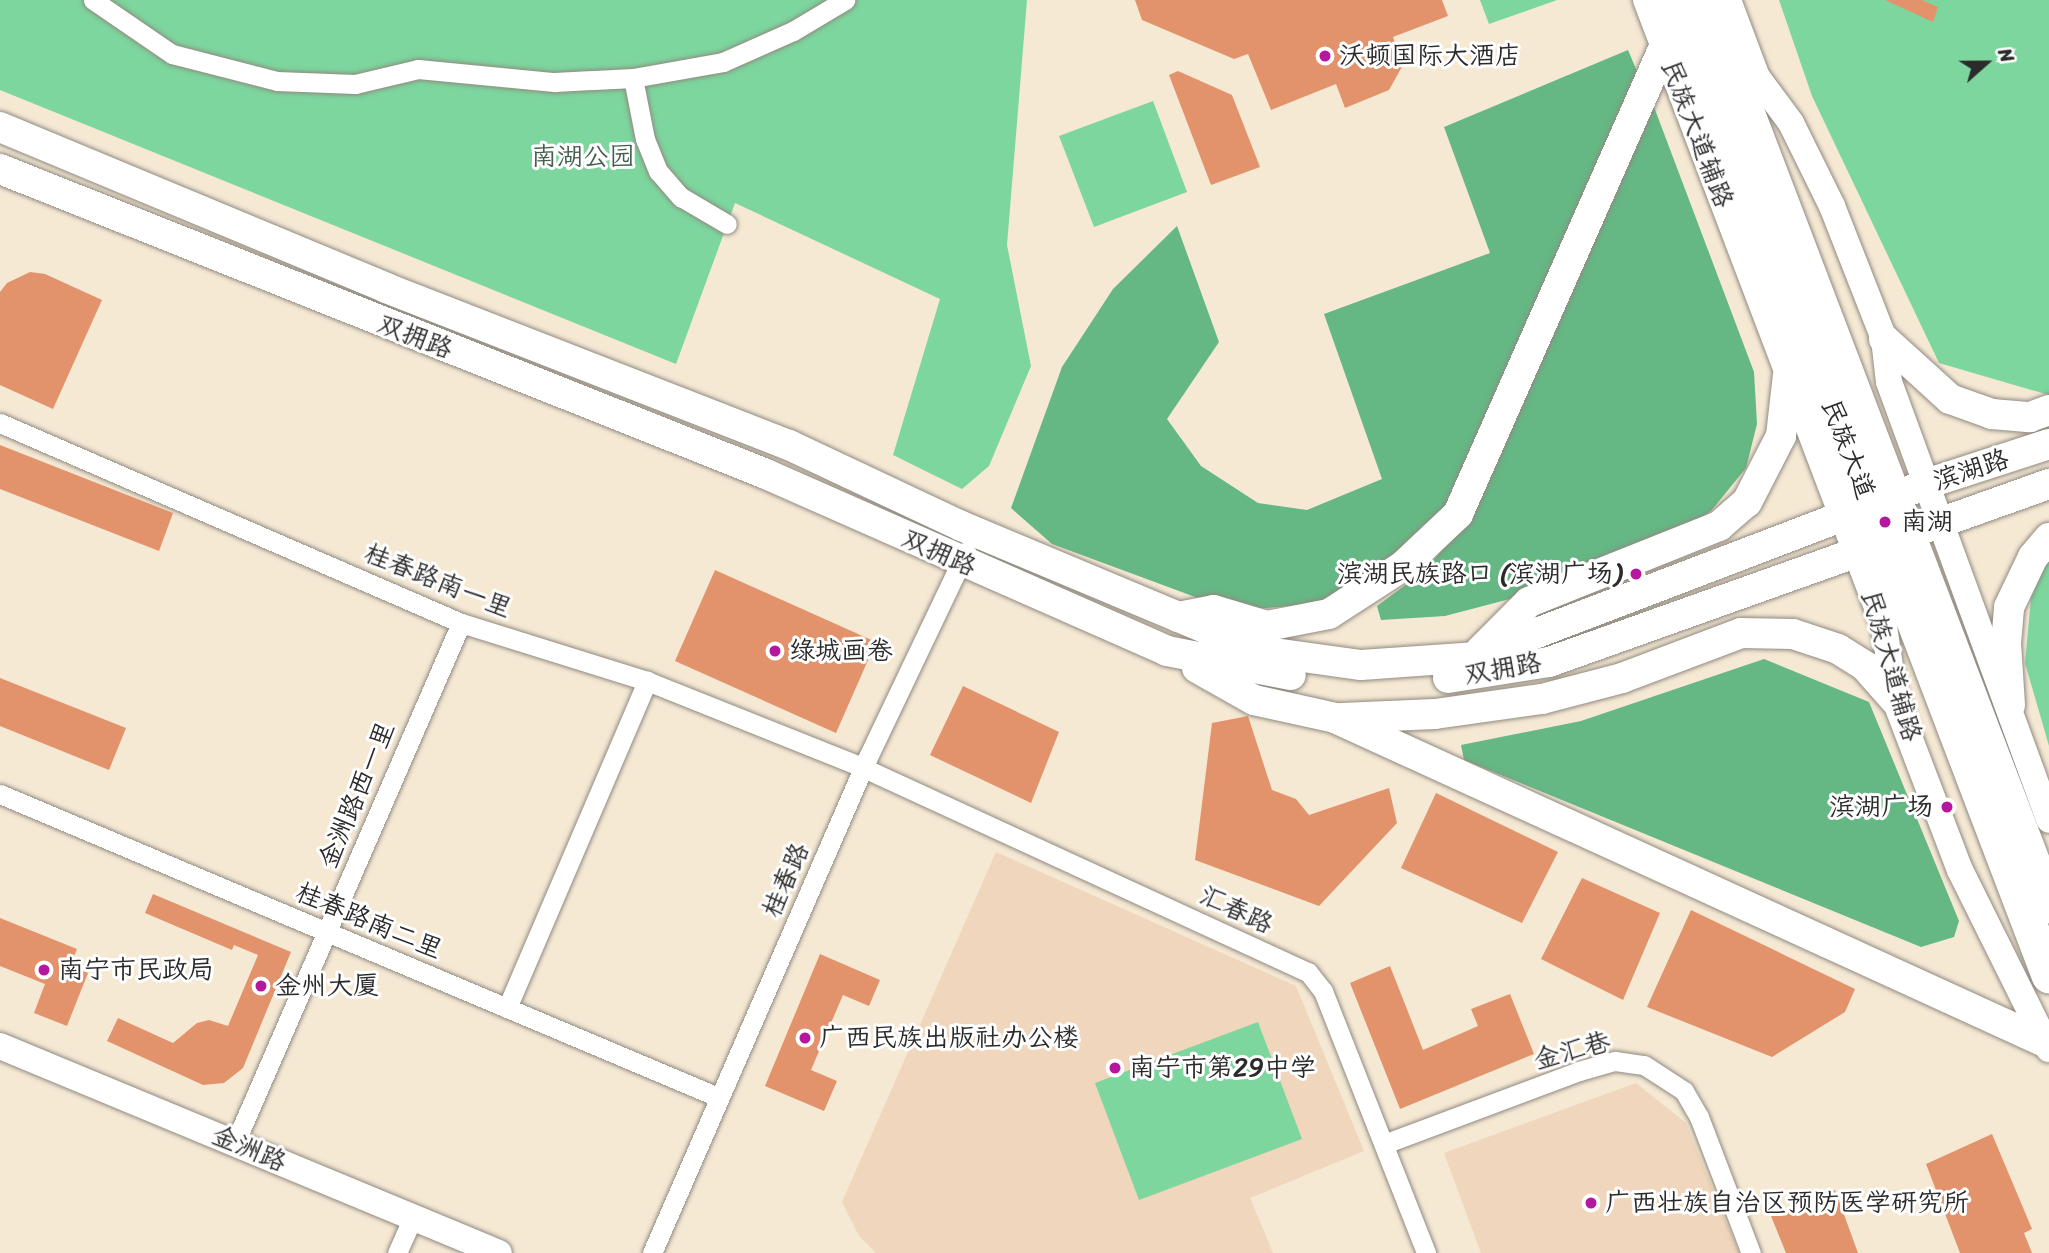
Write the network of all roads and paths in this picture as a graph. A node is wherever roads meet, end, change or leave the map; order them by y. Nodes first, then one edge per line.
1 (93, 0) edge
2 (845, 0) edge
3 (1646, 0) edge
4 (1677, 0) edge
5 (1704, 0) edge
6 (1728, 0) edge
7 (1664, 47) junction
8 (633, 78) junction
9 (0, 127) edge
10 (0, 169) edge
11 (727, 224) dead end
12 (1884, 340) junction
13 (1788, 375) junction
14 (2049, 410) edge
15 (0, 423) edge
16 (2049, 444) edge
17 (1926, 484) junction
18 (2049, 484) edge
19 (1869, 507) junction
20 (1940, 522) junction
21 (976, 532) junction
22 (2049, 538) edge
23 (1882, 542) junction
24 (961, 563) junction
25 (1177, 617) junction
26 (461, 622) junction
27 (1167, 651) junction
28 (1474, 657) junction
29 (647, 681) junction
30 (1895, 700) junction
31 (2010, 705) junction
32 (1335, 718) junction
33 (864, 768) junction
34 (0, 794) edge
35 (2049, 820) edge
36 (2049, 906) edge
37 (327, 932) junction
38 (2049, 976) edge
39 (507, 1008) junction
40 (2048, 1045) edge
41 (0, 1046) edge
42 (718, 1097) junction
43 (235, 1143) junction
44 (1384, 1144) junction
45 (412, 1217) junction
46 (397, 1253) edge
47 (499, 1253) edge
48 (653, 1253) edge
49 (1426, 1253) edge
50 (1751, 1253) edge

1 - 8 street
2 - 8 street
3 - 7 street, 民族大道辅路
4 - 19 highway, 民族大道
5 - 19 highway, 民族大道
6 - 12 street
7 - 13 street, 民族大道辅路
7 - 25 main road
8 - 11 street
9 - 21 main road, 双拥路
10 - 24 main road, 双拥路
12 - 14 main road
12 - 17 street
13 - 19 street, 民族大道辅路
13 - 28 main road
15 - 26 street, 桂春路南一里
16 - 17 main road, 滨湖路
17 - 19 main road, 滨湖路
17 - 20 street
18 - 20 main road, 滨湖路
19 - 23 highway, 民族大道
19 - 23 street, 民族大道辅路
19 - 28 main road, 双拥路
20 - 23 main road, 滨湖路
20 - 31 street
21 - 24 street, 桂春路
21 - 25 main road, 双拥路
22 - 31 main road
23 - 27 main road, 双拥路
23 - 30 street, 民族大道辅路
23 - 36 highway, 民族大道
23 - 38 highway, 民族大道
24 - 27 main road, 双拥路
24 - 33 street, 桂春路
25 - 28 main road, 双拥路
26 - 29 street, 桂春路南一里
26 - 37 street, 金洲路西一里
27 - 32 main road
29 - 33 street, 桂春路南一里
29 - 39 street
30 - 32 main road
30 - 40 street, 民族大道辅路
31 - 35 street
32 - 40 main road
33 - 42 street, 桂春路
33 - 44 street, 汇春路
34 - 37 street, 桂春路南二里
37 - 39 street, 桂春路南二里
37 - 43 street, 金洲路西一里
39 - 42 street, 桂春路南二里
41 - 43 street, 金洲路
42 - 48 street, 桂春路
43 - 45 street, 金洲路
44 - 49 street, 汇春路
44 - 50 street, 金汇巷
45 - 46 street
45 - 47 street, 金洲路

